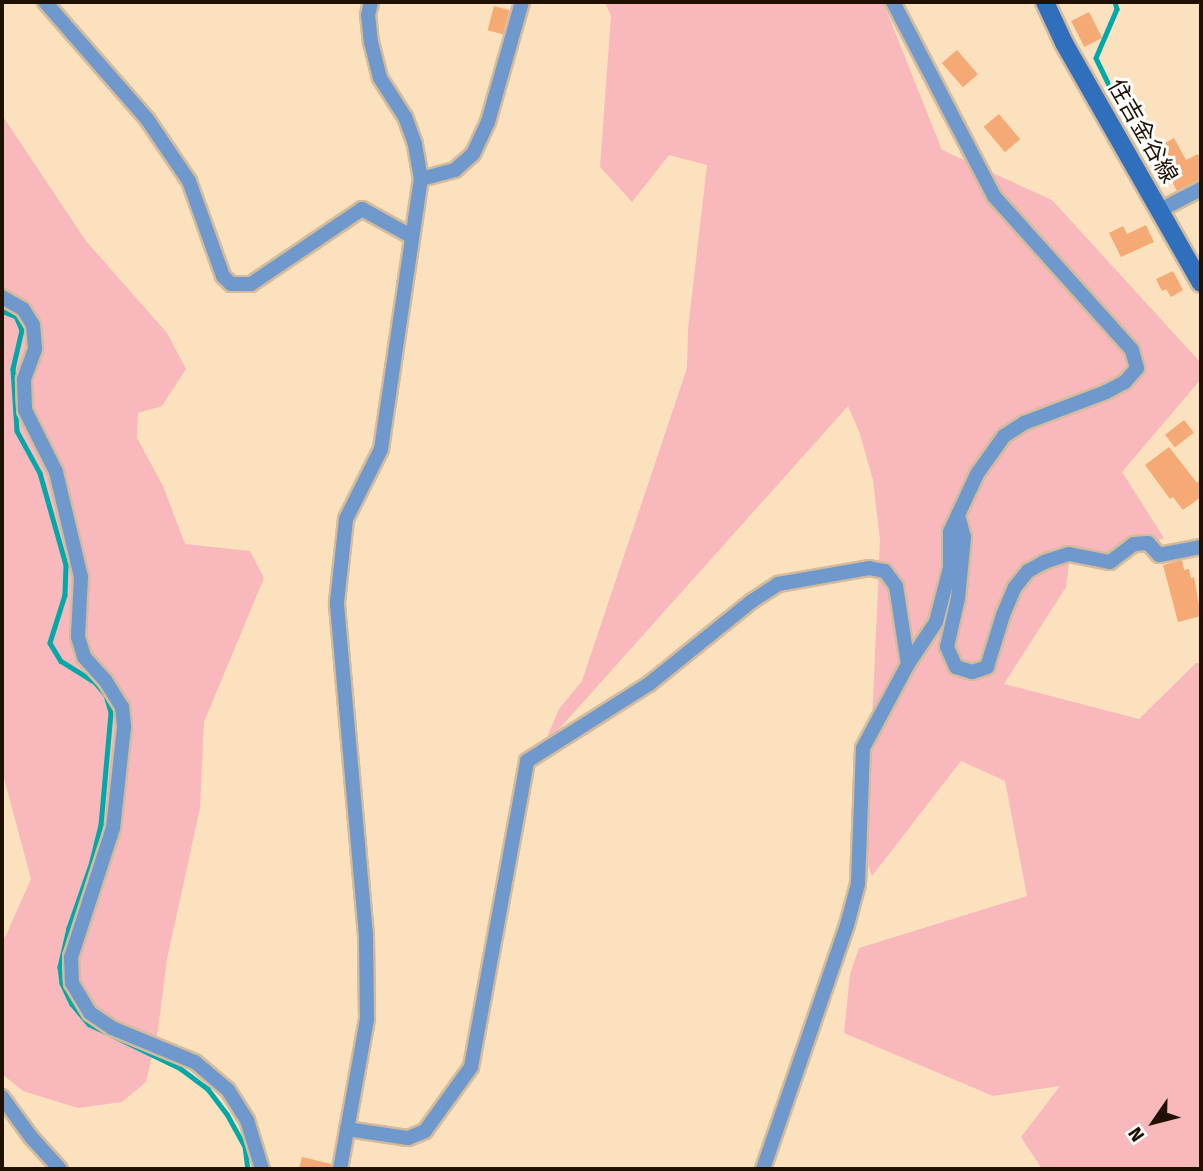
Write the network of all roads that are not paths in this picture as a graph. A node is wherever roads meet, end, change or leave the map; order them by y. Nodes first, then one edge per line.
1 (45, 2) edge
2 (371, 2) edge
3 (522, 2) edge
4 (892, 2) edge
5 (1045, 2) edge
6 (421, 178) junction
7 (1201, 189) edge
8 (1160, 210) junction
9 (411, 236) junction
10 (1201, 283) edge
11 (2, 298) edge
12 (958, 515) junction
13 (1201, 547) edge
14 (908, 664) junction
15 (2, 1097) edge
16 (347, 1129) junction
17 (60, 1169) edge
18 (261, 1169) edge
19 (340, 1169) edge
20 (764, 1169) edge

1 - 9 street
2 - 6 street
3 - 6 street
4 - 12 street
5 - 8 main road, 住吉金谷線
6 - 9 street
7 - 8 street
8 - 10 main road, 住吉金谷線
9 - 16 street
11 - 18 street
12 - 13 street
12 - 14 street
14 - 16 street
14 - 20 street
15 - 17 street
16 - 19 street

